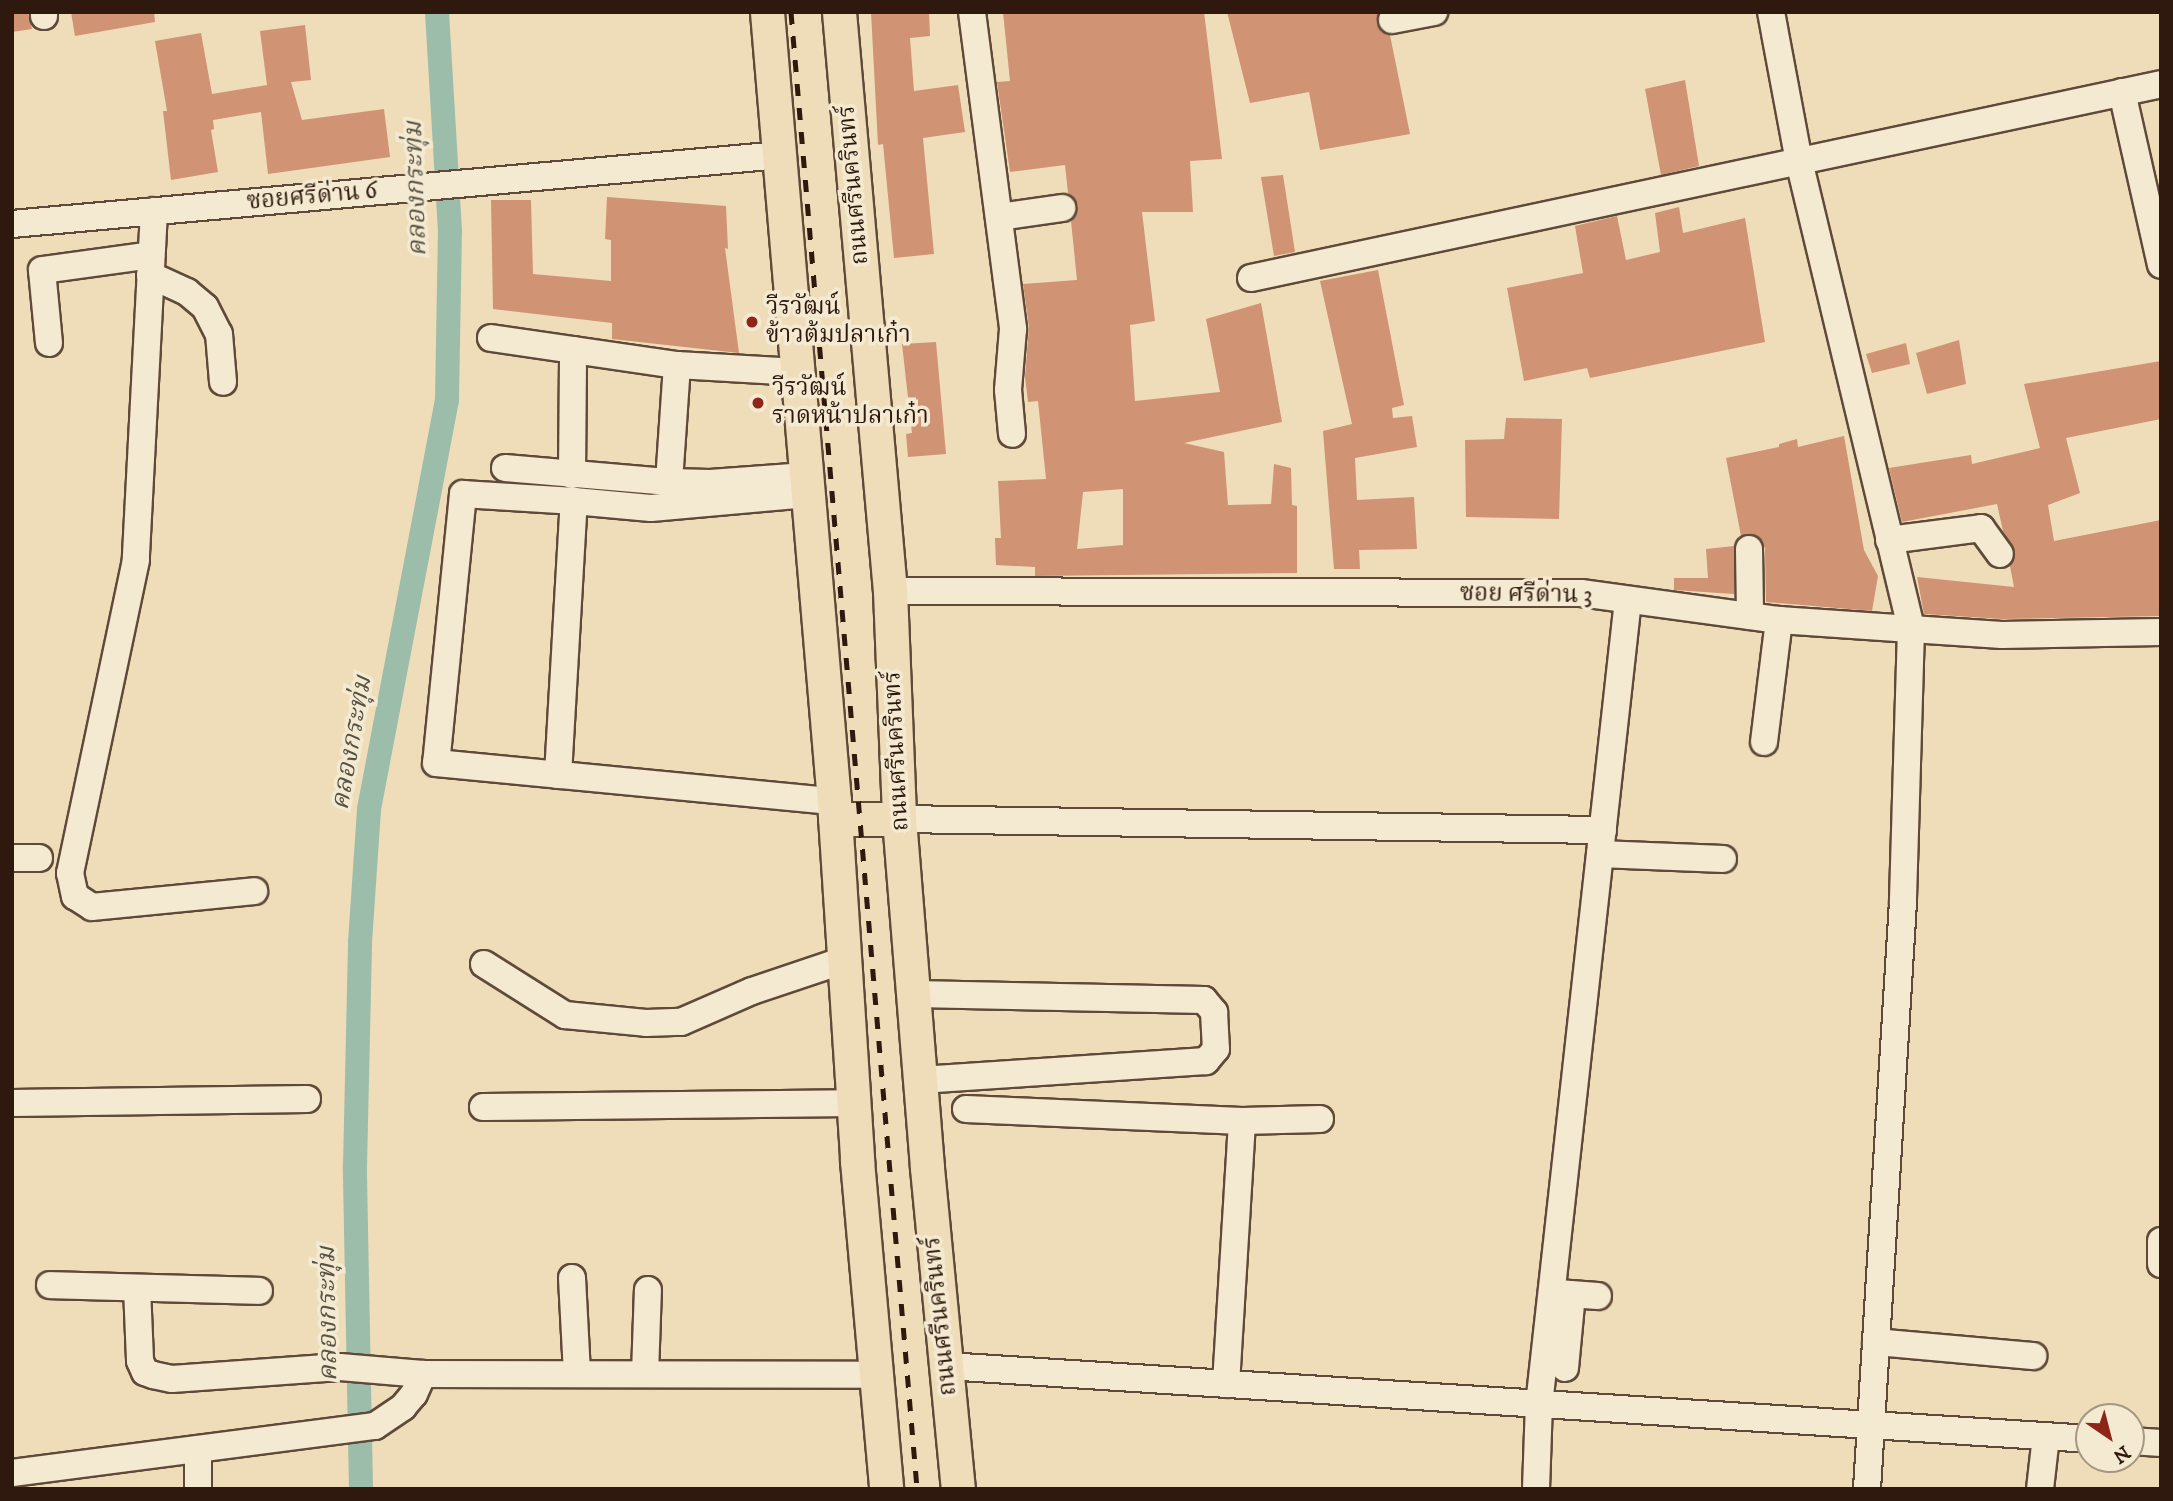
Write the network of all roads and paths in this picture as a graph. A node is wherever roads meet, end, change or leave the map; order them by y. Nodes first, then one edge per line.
1 (767, 12) edge
2 (839, 12) edge
3 (972, 12) edge
4 (1434, 12) edge
5 (1771, 12) edge
6 (1392, 20) dead end
7 (2161, 84) edge
8 (2122, 92) junction
9 (780, 155) junction
10 (1799, 161) junction
11 (1062, 208) dead end
12 (154, 211) junction
13 (999, 217) junction
14 (12, 224) edge
15 (151, 265) junction
16 (2161, 265) edge
17 (1251, 278) dead end
18 (491, 338) dead end
19 (49, 343) dead end
20 (573, 350) junction
21 (677, 365) junction
22 (797, 372) junction
23 (223, 382) dead end
24 (1012, 433) dead end
25 (505, 468) dead end
26 (668, 482) junction
27 (806, 485) junction
28 (573, 488) junction
29 (1889, 540) junction
30 (1749, 548) dead end
31 (2000, 554) dead end
32 (890, 591) junction
33 (1628, 600) junction
34 (1750, 616) junction
35 (1779, 620) junction
36 (1911, 629) junction
37 (2161, 632) edge
38 (1764, 742) dead end
39 (558, 775) junction
40 (835, 810) junction
41 (899, 819) junction
42 (1601, 842) junction
43 (12, 858) edge
44 (39, 858) dead end
45 (1723, 859) dead end
46 (254, 891) dead end
47 (844, 960) junction
48 (484, 964) dead end
49 (915, 994) junction
50 (921, 1080) junction
51 (307, 1099) dead end
52 (12, 1103) edge
53 (853, 1103) junction
54 (483, 1107) dead end
55 (967, 1109) dead end
56 (1320, 1119) dead end
57 (1241, 1121) junction
58 (2161, 1241) edge
59 (2161, 1264) edge
60 (572, 1278) dead end
61 (50, 1285) dead end
62 (137, 1288) junction
63 (648, 1290) dead end
64 (259, 1291) dead end
65 (1561, 1293) junction
66 (1598, 1296) dead end
67 (1876, 1342) junction
68 (2033, 1356) dead end
69 (946, 1366) junction
70 (1565, 1368) dead end
71 (422, 1374) junction
72 (577, 1374) junction
73 (645, 1374) junction
74 (876, 1375) junction
75 (1226, 1384) junction
76 (1539, 1405) junction
77 (1871, 1426) junction
78 (2046, 1436) junction
79 (2075, 1437) edge
80 (198, 1449) junction
81 (12, 1473) edge
82 (198, 1489) edge
83 (886, 1489) edge
84 (958, 1489) edge
85 (1536, 1489) edge
86 (1867, 1489) edge
87 (2040, 1489) edge

1 - 9 main road
2 - 32 main road, ถนนศรีนครินทร์
3 - 13 street
4 - 6 street
5 - 10 street
7 - 8 street
8 - 10 street
8 - 16 street
9 - 12 street, ซอยศรีด่าน 6
9 - 22 main road
10 - 17 street
10 - 29 street
11 - 13 street
12 - 14 street, ซอยศรีด่าน 6
12 - 15 street
13 - 24 street
15 - 19 street
15 - 23 street
15 - 46 street
18 - 20 street
20 - 21 street
20 - 28 street
21 - 22 street
21 - 26 street
22 - 27 main road
25 - 28 street
26 - 27 street
26 - 28 street
27 - 28 street
27 - 40 main road
28 - 39 street
28 - 39 street
29 - 31 street
29 - 36 street
30 - 34 street
32 - 33 street, ซอย ศรีด่าน 3
32 - 41 main road, ถนนศรีนครินทร์
33 - 34 street, ซอย ศรีด่าน 3
33 - 42 street
34 - 35 street, ซอย ศรีด่าน 3
35 - 36 street, ซอย ศรีด่าน 3
35 - 38 street
36 - 37 street, ซอย ศรีด่าน 3
36 - 67 street
39 - 40 street
40 - 41 main road
40 - 47 main road
41 - 42 street
41 - 49 main road, ถนนศรีนครินทร์
42 - 45 street
42 - 65 street
43 - 44 street
47 - 48 street
47 - 53 main road
49 - 50 main road, ถนนศรีนครินทร์
49 - 50 street
50 - 69 main road, ถนนศรีนครินทร์
51 - 52 street
53 - 54 street
53 - 74 main road
55 - 57 street
56 - 57 street
57 - 75 street
58 - 59 street
60 - 72 street
61 - 62 street
62 - 64 street
62 - 71 street
63 - 73 street
65 - 66 street
65 - 70 street
65 - 76 street
67 - 68 street
67 - 77 street
69 - 75 street
69 - 84 main road, ถนนศรีนครินทร์
71 - 72 street
71 - 80 street
72 - 73 street
73 - 74 street
74 - 83 main road
75 - 76 street
76 - 77 street
76 - 85 street
77 - 78 street
77 - 86 street
78 - 79 street
78 - 87 street
80 - 81 street
80 - 82 street

